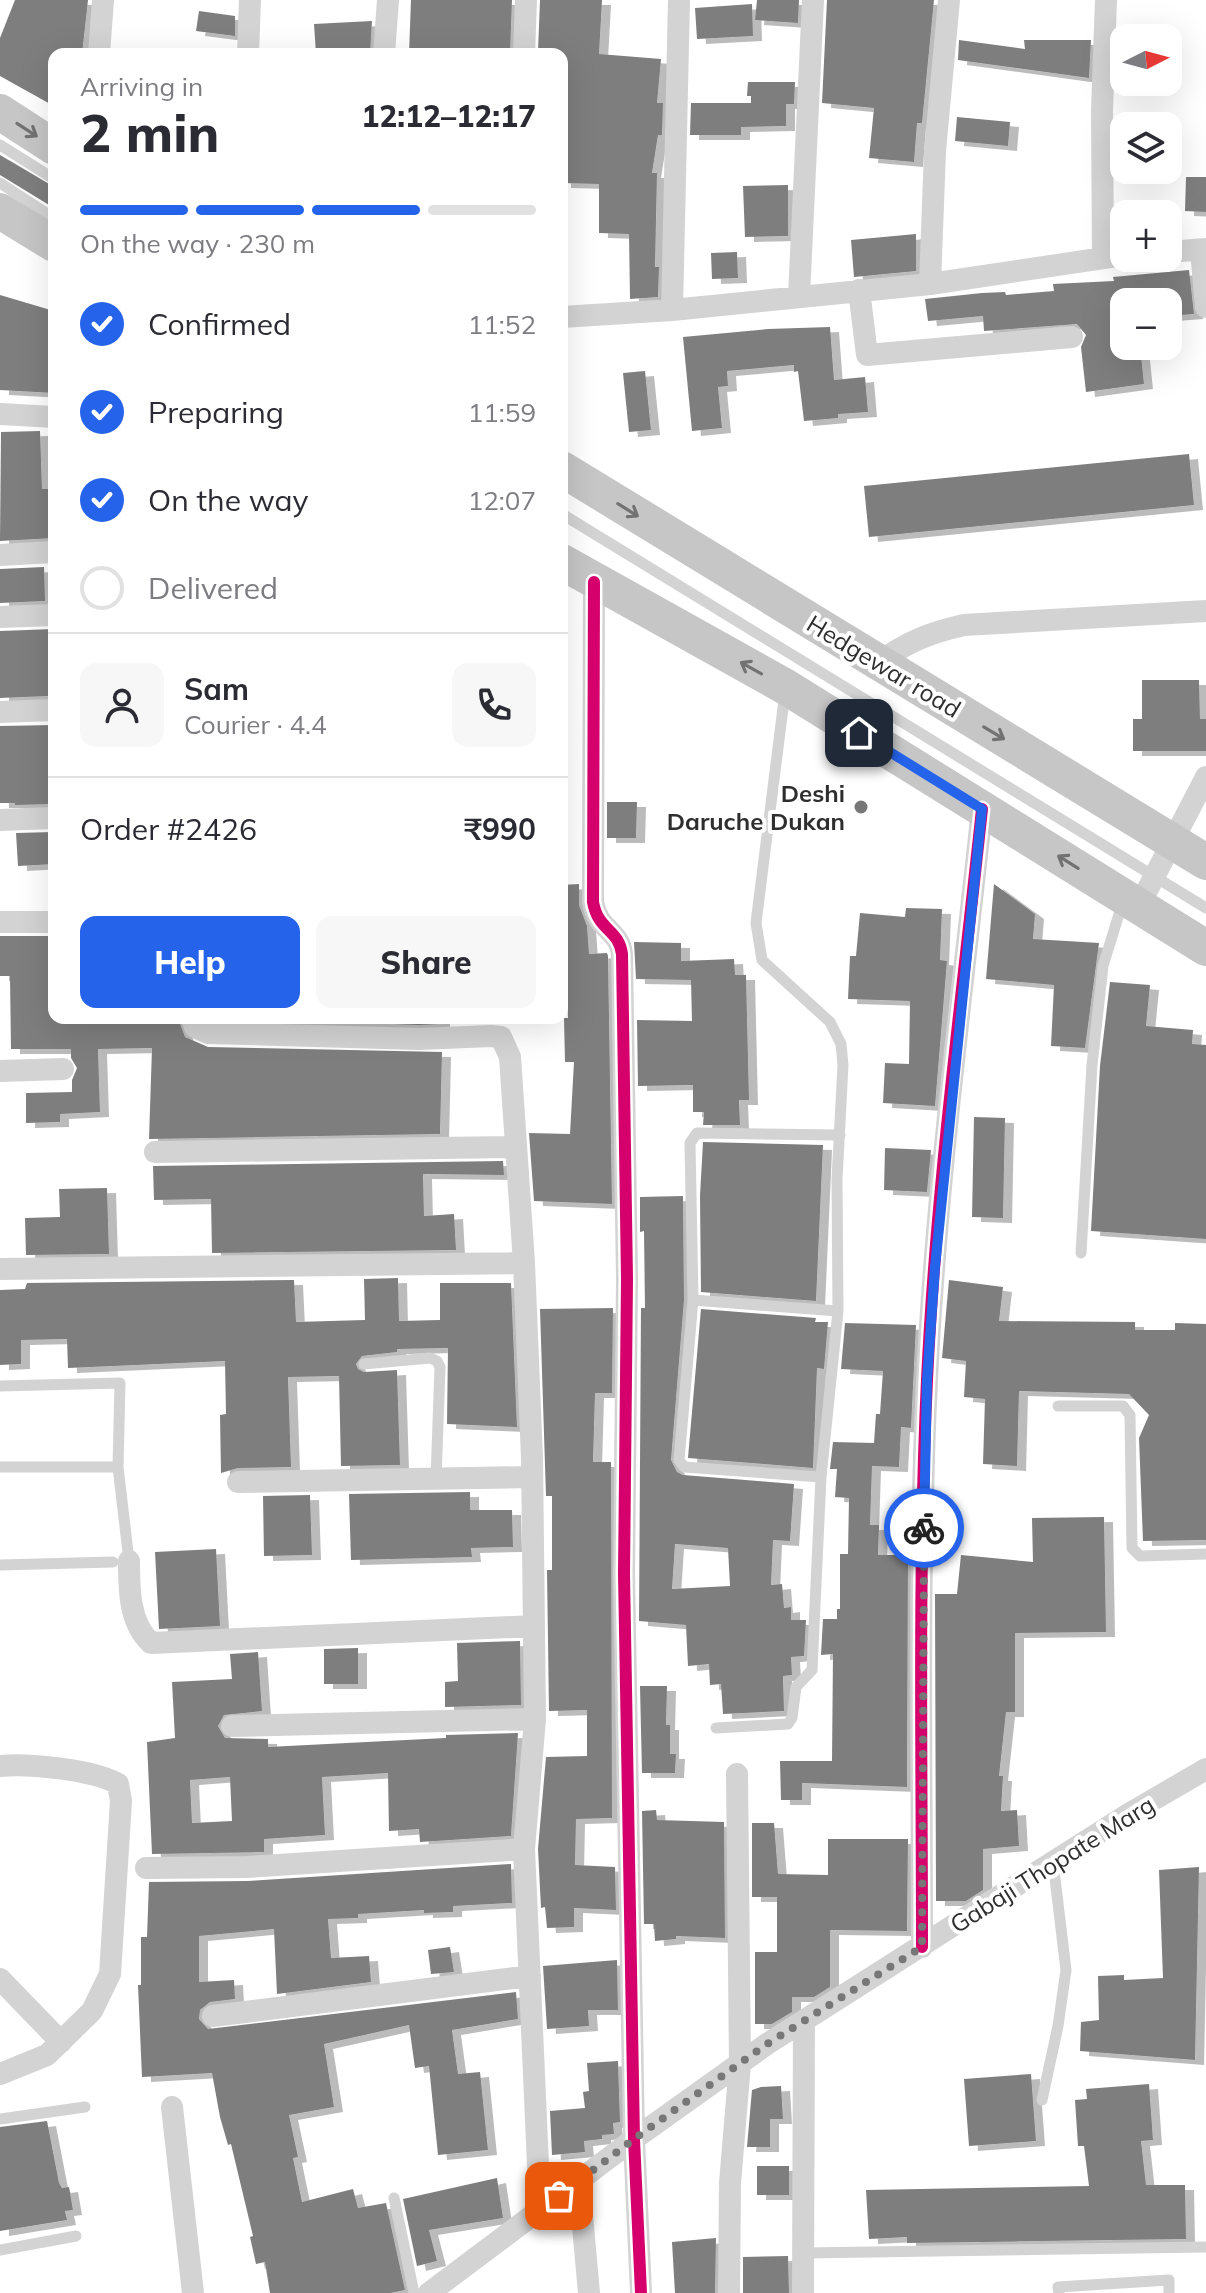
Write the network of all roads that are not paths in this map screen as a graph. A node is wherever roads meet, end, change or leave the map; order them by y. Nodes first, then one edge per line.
1 (103, 0) edge
2 (250, 0) edge
3 (388, 0) edge
4 (526, 0) edge
5 (679, 0) edge
6 (813, 0) edge
7 (949, 0) edge
8 (1106, 0) edge
9 (99, 48) edge
10 (248, 48) edge
11 (384, 48) edge
12 (524, 48) edge
13 (0, 112) edge
14 (48, 143) edge
15 (0, 145) edge
16 (48, 175) edge
17 (0, 183) edge
18 (1110, 200) edge
19 (0, 211) edge
20 (48, 214) edge
21 (48, 240) edge
22 (1203, 249) edge
23 (1182, 251) edge
24 (1110, 255) edge
25 (930, 284) junction
26 (859, 290) junction
27 (799, 296) junction
28 (1206, 307) edge
29 (672, 310) junction
30 (568, 317) edge
31 (1072, 337) dead end
32 (0, 414) edge
33 (48, 417) edge
34 (568, 473) edge
35 (568, 518) edge
36 (48, 552) edge
37 (0, 555) edge
38 (568, 566) edge
39 (594, 582) junction
40 (1206, 611) edge
41 (48, 615) edge
42 (0, 617) edge
43 (877, 663) junction
44 (786, 687) junction
45 (48, 710) edge
46 (0, 712) edge
47 (1206, 777) edge
48 (982, 809) junction
49 (48, 818) edge
50 (0, 820) edge
51 (1174, 842) junction
52 (1206, 862) edge
53 (1139, 893) junction
54 (1206, 908) edge
55 (0, 922) edge
56 (48, 922) edge
57 (1206, 948) edge
58 (194, 1024) edge
59 (419, 1028) edge
60 (63, 1069) dead end
61 (0, 1071) edge
62 (840, 1135) junction
63 (515, 1147) junction
64 (155, 1152) dead end
65 (1081, 1253) dead end
66 (524, 1263) junction
67 (0, 1269) edge
68 (693, 1300) junction
69 (838, 1311) junction
70 (364, 1364) dead end
71 (0, 1386) edge
72 (1058, 1406) dead end
73 (0, 1467) edge
74 (118, 1467) junction
75 (532, 1477) junction
76 (821, 1477) junction
77 (436, 1479) junction
78 (238, 1482) dead end
79 (1206, 1554) edge
80 (121, 1561) junction
81 (0, 1565) edge
82 (534, 1626) junction
83 (535, 1719) junction
84 (232, 1726) dead end
85 (716, 1728) dead end
86 (0, 1766) edge
87 (1206, 1769) edge
88 (737, 1774) dead end
89 (524, 1849) junction
90 (1053, 1862) junction
91 (146, 1868) dead end
92 (922, 1947) junction
93 (530, 1976) junction
94 (0, 1979) edge
95 (213, 2016) dead end
96 (804, 2021) junction
97 (61, 2042) junction
98 (740, 2064) junction
99 (0, 2074) edge
100 (1042, 2100) dead end
101 (85, 2107) dead end
102 (172, 2107) dead end
103 (0, 2119) edge
104 (634, 2139) junction
105 (579, 2182) junction
106 (394, 2198) dead end
107 (540, 2210) junction
108 (76, 2236) dead end
109 (1206, 2247) edge
110 (0, 2250) edge
111 (804, 2253) junction
112 (193, 2293) edge
113 (414, 2293) edge
114 (429, 2293) edge
115 (589, 2293) edge
116 (641, 2293) edge
117 (729, 2293) edge
118 (803, 2293) edge
119 (1059, 2293) edge
120 (1169, 2293) edge

1 - 9 street
2 - 10 street
3 - 11 street
4 - 12 street
5 - 29 street
6 - 27 street
7 - 25 street
8 - 18 street
13 -> 14 main road
15 - 16 lane
17 - 20 lane
19 - 21 main road
22 - 23 street
22 - 28 street
24 - 25 street
25 - 26 street
26 - 27 street
26 - 31 street
27 - 29 street
29 - 30 street
32 - 33 street
34 -> 43 main road, Hedgewar road
35 - 53 lane
36 - 37 street
38 - 39 main road
44 -> 39 main road
39 - 104 street
40 - 43 street
41 - 42 street
43 -> 51 main road, Hedgewar road
44 - 48 main road
44 - 62 lane
45 - 46 street
47 - 51 street
53 -> 48 main road
48 - 92 street
49 - 50 street
51 - 52 main road, Hedgewar road
51 - 53 street
53 - 54 lane
53 - 57 main road
53 - 65 lane
55 - 56 street
58 - 59 street
59 - 63 street
60 - 61 street
62 - 68 lane
62 - 69 lane
63 - 64 street
63 - 66 street
66 - 67 street
66 - 75 street
68 - 69 lane
68 - 76 lane
69 - 76 lane
70 - 77 lane
71 - 74 lane
72 - 79 lane
73 - 74 lane
74 - 80 lane
75 - 77 street
75 - 82 street
76 - 85 lane
77 - 78 street
80 - 81 lane
80 - 82 street
82 - 83 street
83 - 84 street
83 - 89 street
86 - 97 street
87 - 90 street, Gabaji Thopate Marg
88 - 98 street
89 - 91 street
89 - 93 street
90 - 92 street, Gabaji Thopate Marg
90 - 100 lane
92 - 96 street, Gabaji Thopate Marg
93 - 95 street
93 - 107 street
94 - 97 street
96 - 98 street, Gabaji Thopate Marg
96 - 111 street
97 - 99 street
98 - 104 street, Gabaji Thopate Marg
98 - 117 street
101 - 103 lane
102 - 112 street
104 - 105 street, Gabaji Thopate Marg
104 - 116 street
105 - 107 street, Gabaji Thopate Marg
105 - 115 street
106 - 113 lane
107 - 114 street, Gabaji Thopate Marg
108 - 110 lane
109 - 111 lane
111 - 118 street
119 - 120 lane

